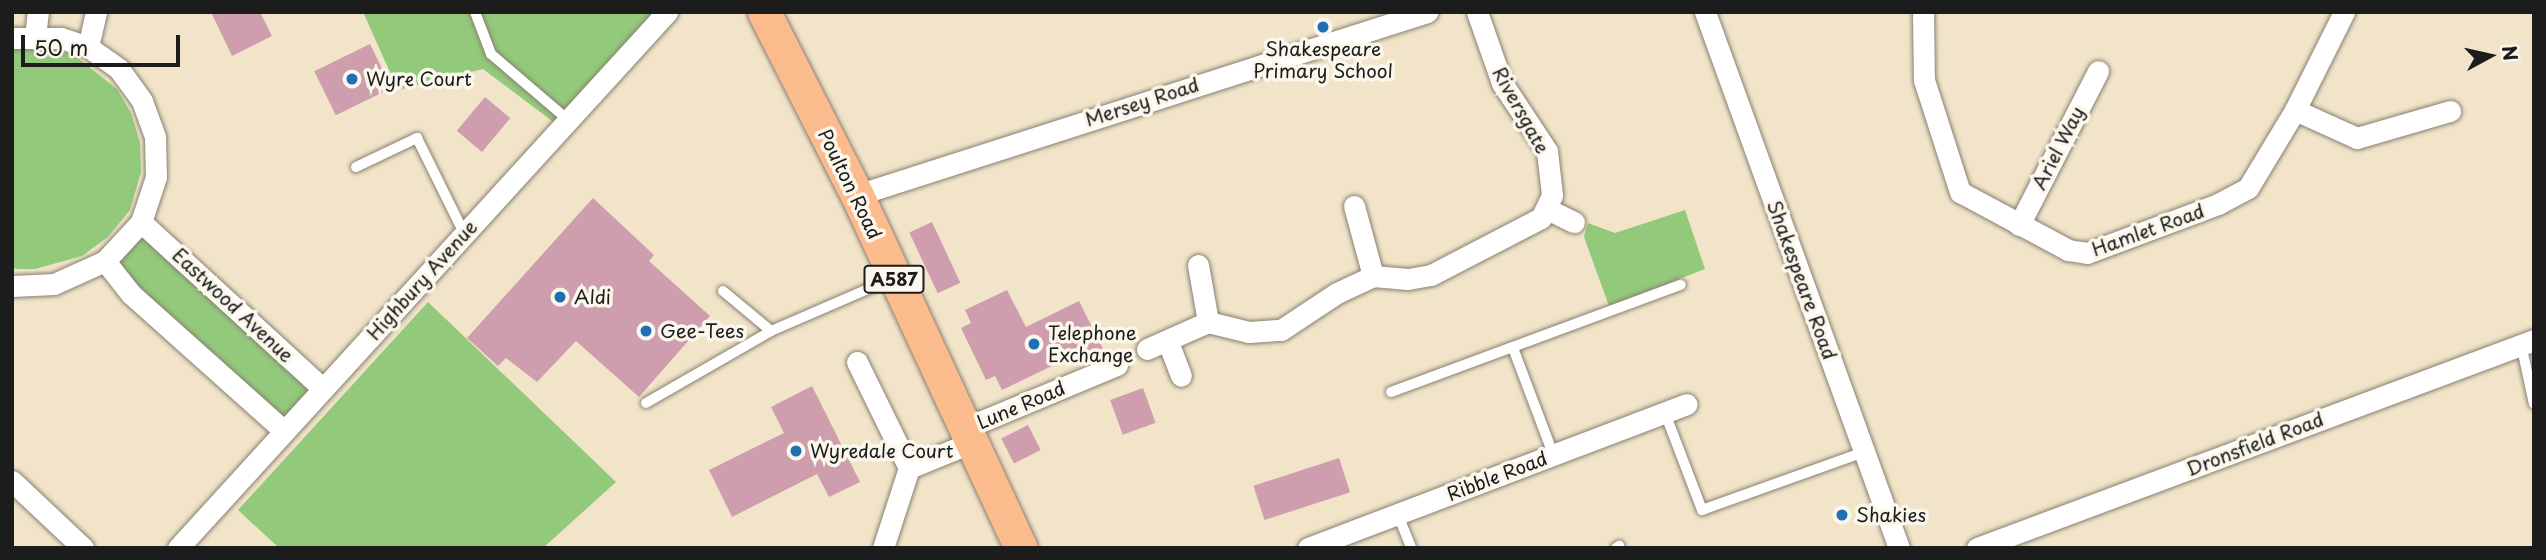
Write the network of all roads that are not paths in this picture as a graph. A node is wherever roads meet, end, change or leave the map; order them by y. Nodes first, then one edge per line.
1 (38, 12) edge
2 (96, 12) edge
3 (475, 12) edge
4 (667, 12) edge
5 (764, 12) edge
6 (1427, 12) edge
7 (1477, 12) edge
8 (1705, 12) edge
9 (1923, 12) edge
10 (2344, 12) edge
11 (35, 36) junction
12 (12, 38) edge
13 (88, 47) junction
14 (2098, 71) dead end
15 (2295, 110) junction
16 (2450, 111) dead end
17 (567, 119) junction
18 (356, 167) dead end
19 (857, 195) junction
20 (1354, 206) dead end
21 (1547, 209) junction
22 (141, 222) junction
23 (1574, 222) dead end
24 (2019, 225) junction
25 (464, 233) junction
26 (106, 261) junction
27 (1198, 265) dead end
28 (1373, 276) junction
29 (894, 278) junction
30 (1681, 285) dead end
31 (12, 286) edge
32 (723, 291) dead end
33 (1208, 322) junction
34 (771, 331) junction
35 (1168, 342) junction
36 (2527, 342) edge
37 (1513, 348) junction
38 (1147, 349) dead end
39 (857, 362) dead end
40 (1117, 365) dead end
41 (1181, 376) dead end
42 (323, 389) junction
43 (1391, 392) dead end
44 (646, 403) dead end
45 (1687, 404) dead end
46 (2534, 404) edge
47 (1665, 413) junction
48 (283, 430) junction
49 (967, 436) junction
50 (1864, 452) junction
51 (1553, 454) junction
52 (909, 468) junction
53 (12, 481) edge
54 (1398, 514) junction
55 (83, 548) edge
56 (178, 548) edge
57 (883, 548) edge
58 (1021, 548) edge
59 (1308, 548) edge
60 (1410, 548) edge
61 (1899, 548) edge
62 (1977, 548) edge

1 - 11 street
2 - 13 street
3 - 17 lane
4 - 17 street, Highbury Avenue
5 - 19 main road, Poulton Road / A587
6 - 19 street, Mersey Road
7 - 21 street, Riversgate
8 - 50 street, Shakespeare Road
9 - 24 street, Hamlet Road
10 - 15 street, Hamlet Road
11 - 12 street
11 - 13 street
13 - 22 street
14 - 24 street, Ariel Way
15 - 16 street
15 - 24 street, Hamlet Road
17 - 25 street, Highbury Avenue
18 - 25 lane
19 - 29 main road, Poulton Road / A587
20 - 28 street
21 - 23 street
21 - 28 street
22 - 26 street
22 - 42 street, Eastwood Avenue
25 - 42 street, Highbury Avenue
26 - 31 street
26 - 48 street
27 - 33 street
28 - 33 street
29 - 34 lane
29 - 49 main road, Poulton Road / A587
30 - 37 lane
32 - 34 lane
33 - 35 street
34 - 44 lane
35 - 38 street
35 - 41 street
36 - 46 lane
36 - 62 street, Dronsfield Road
37 - 43 lane
37 - 51 lane
39 - 52 street
40 - 49 street, Lune Road
42 - 48 street, Highbury Avenue
45 - 47 street, Ribble Road
47 - 50 lane
47 - 51 street, Ribble Road
48 - 56 street, Highbury Avenue
49 - 52 street, Lune Road
49 - 58 main road, Poulton Road / A587
50 - 61 street, Shakespeare Road
51 - 54 street, Ribble Road
52 - 57 street
53 - 55 street
54 - 59 street, Ribble Road
54 - 60 lane

